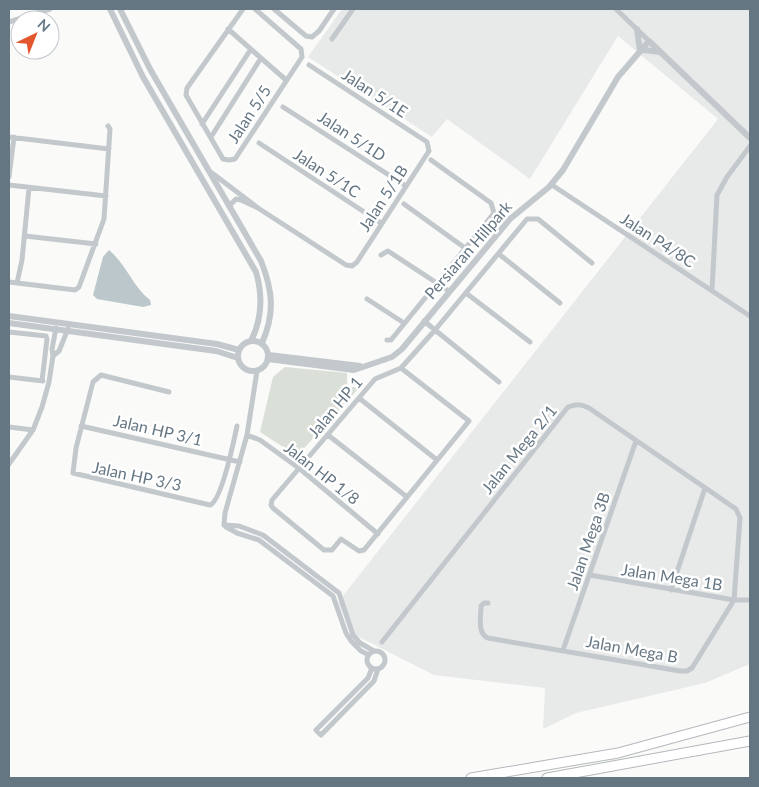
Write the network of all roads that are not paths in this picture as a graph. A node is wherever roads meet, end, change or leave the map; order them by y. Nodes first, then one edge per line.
1 (110, 9) edge
2 (120, 9) edge
3 (243, 9) edge
4 (255, 9) edge
5 (274, 9) edge
6 (334, 9) edge
7 (353, 9) edge
8 (616, 9) edge
9 (228, 29) junction
10 (637, 30) junction
11 (332, 39) dead end
12 (649, 41) junction
13 (251, 49) junction
14 (640, 51) junction
15 (660, 52) junction
16 (262, 58) junction
17 (309, 65) dead end
18 (150, 69) junction
19 (143, 77) junction
20 (286, 80) junction
21 (283, 107) dead end
22 (202, 124) junction
23 (108, 126) dead end
24 (11, 137) edge
25 (211, 137) junction
26 (750, 138) edge
27 (427, 142) joint
28 (259, 143) dead end
29 (750, 146) edge
30 (109, 149) junction
31 (202, 159) junction
32 (431, 160) dead end
33 (208, 170) junction
34 (199, 174) junction
35 (9, 178) edge
36 (9, 185) edge
37 (552, 185) junction
38 (406, 186) junction
39 (29, 188) junction
40 (106, 196) junction
41 (224, 197) junction
42 (404, 204) dead end
43 (229, 206) junction
44 (258, 208) junction
45 (381, 223) junction
46 (25, 236) junction
47 (96, 244) junction
48 (465, 248) junction
49 (499, 254) junction
50 (380, 255) dead end
51 (592, 262) dead end
52 (9, 282) edge
53 (17, 283) junction
54 (436, 284) junction
55 (712, 290) junction
56 (449, 292) junction
57 (466, 293) junction
58 (367, 299) dead end
59 (560, 304) dead end
60 (9, 316) edge
61 (750, 316) edge
62 (424, 321) junction
63 (9, 323) edge
64 (404, 323) junction
65 (57, 326) junction
66 (68, 327) junction
67 (436, 330) junction
68 (9, 332) edge
69 (386, 340) dead end
70 (251, 341) junction
71 (530, 342) dead end
72 (262, 344) junction
73 (239, 350) junction
74 (53, 356) junction
75 (269, 357) junction
76 (238, 358) junction
77 (401, 368) junction
78 (257, 371) junction
79 (9, 377) edge
80 (42, 380) junction
81 (49, 382) junction
82 (499, 382) dead end
83 (169, 392) dead end
84 (359, 398) junction
85 (82, 426) junction
86 (237, 426) dead end
87 (9, 428) edge
88 (32, 430) junction
89 (248, 435) junction
90 (328, 435) junction
91 (636, 441) junction
92 (229, 460) junction
93 (437, 460) junction
94 (10, 461) edge
95 (240, 462) junction
96 (300, 469) junction
97 (706, 488) junction
98 (407, 497) junction
99 (224, 525) junction
100 (378, 534) junction
101 (299, 562) junction
102 (300, 571) junction
103 (590, 575) junction
104 (672, 590) junction
105 (734, 600) junction
106 (750, 600) edge
107 (488, 603) dead end
108 (382, 642) dead end
109 (563, 650) junction
110 (371, 653) junction
111 (375, 668) junction
112 (750, 717) edge
113 (750, 741) edge
114 (471, 778) edge
115 (547, 778) edge

1 - 19 street
2 - 18 street
3 - 9 street, Jalan 5/5
4 - 20 street, Jalan 5/5
5 - 6 street
7 - 11 street
8 - 10 street
9 - 13 street
9 - 22 street, Jalan 5/5
10 - 12 street
10 - 14 street
12 - 14 street, Persiaran Hillpark
12 - 15 street
13 - 16 street
13 - 22 street
14 - 15 street
14 - 37 street, Persiaran Hillpark
15 - 26 street
16 - 20 street
16 - 25 street
17 - 27 street, Jalan 5/1E
18 - 19 street
18 - 31 street
19 - 34 street
20 - 25 street, Jalan 5/5
21 - 38 street, Jalan 5/1D
22 - 25 street, Jalan 5/5
23 - 30 street
24 - 30 street
24 - 35 street
27 - 38 street, Jalan 5/1B
28 - 45 street, Jalan 5/1C
29 - 55 street
30 - 40 street
31 - 33 street
31 - 34 street
32 - 48 street
33 - 41 street
33 - 44 street
34 - 41 street
34 - 70 street
36 - 39 street
37 - 55 street, Jalan P4/8C
37 - 56 street, Persiaran Hillpark
38 - 45 street, Jalan 5/1B
39 - 40 street
39 - 46 street
40 - 47 street
41 - 43 street
42 - 48 street
43 - 44 street
43 - 72 street
44 - 45 street, Jalan 5/1B
46 - 47 street
46 - 53 street
47 - 53 street
48 - 54 street
49 - 51 street, Jalan HP 1
49 - 57 street, Jalan HP 1
49 - 59 street
50 - 54 street
52 - 53 street
54 - 56 street
54 - 64 street
55 - 61 street, Jalan P4/8C
56 - 62 street, Persiaran Hillpark
57 - 67 street, Jalan HP 1
57 - 71 street
58 - 64 street
60 - 65 street
62 - 67 street
62 - 75 street, Persiaran Hillpark
63 - 65 street
64 - 69 street
65 - 66 street
65 - 74 street
66 - 73 street
66 - 74 street
66 - 76 street
67 - 77 street, Jalan HP 1
67 - 82 street
68 - 80 street
70 - 72 street
70 - 73 street
72 - 75 street
73 - 76 street
74 - 81 street
75 - 78 street
76 - 78 street
77 - 84 street, Jalan HP 1
77 - 93 street
78 - 89 street
79 - 80 street
80 - 81 street
81 - 88 street
83 - 85 street
84 - 90 street, Jalan HP 1
84 - 93 street
85 - 92 street, Jalan HP 3/1
85 - 92 street, Jalan HP 3/3
86 - 92 street
87 - 88 street
88 - 94 street
89 - 95 street
89 - 96 street, Jalan HP 1/8
90 - 96 street, Jalan HP 1
90 - 98 street
91 - 97 street, Jalan Mega 2/1
91 - 103 street, Jalan Mega 3B
91 - 108 street, Jalan Mega 2/1
92 - 95 street, Jalan HP 3/1
93 - 98 street
95 - 99 street
96 - 100 street, Jalan HP 1/8
96 - 100 street, Jalan HP 1
97 - 104 street
97 - 105 street, Jalan Mega 2/1
98 - 100 street
99 - 101 street
99 - 102 street
101 - 102 street
101 - 110 street
102 - 110 street
103 - 104 street, Jalan Mega 1B
103 - 109 street, Jalan Mega 3B
104 - 105 street, Jalan Mega 1B
105 - 106 street, Jalan Mega 1B
105 - 109 street, Jalan Mega B
107 - 109 street, Jalan Mega B
110 - 111 street
110 - 111 street
111 - 111 street
112 - 114 highway
113 - 115 highway

